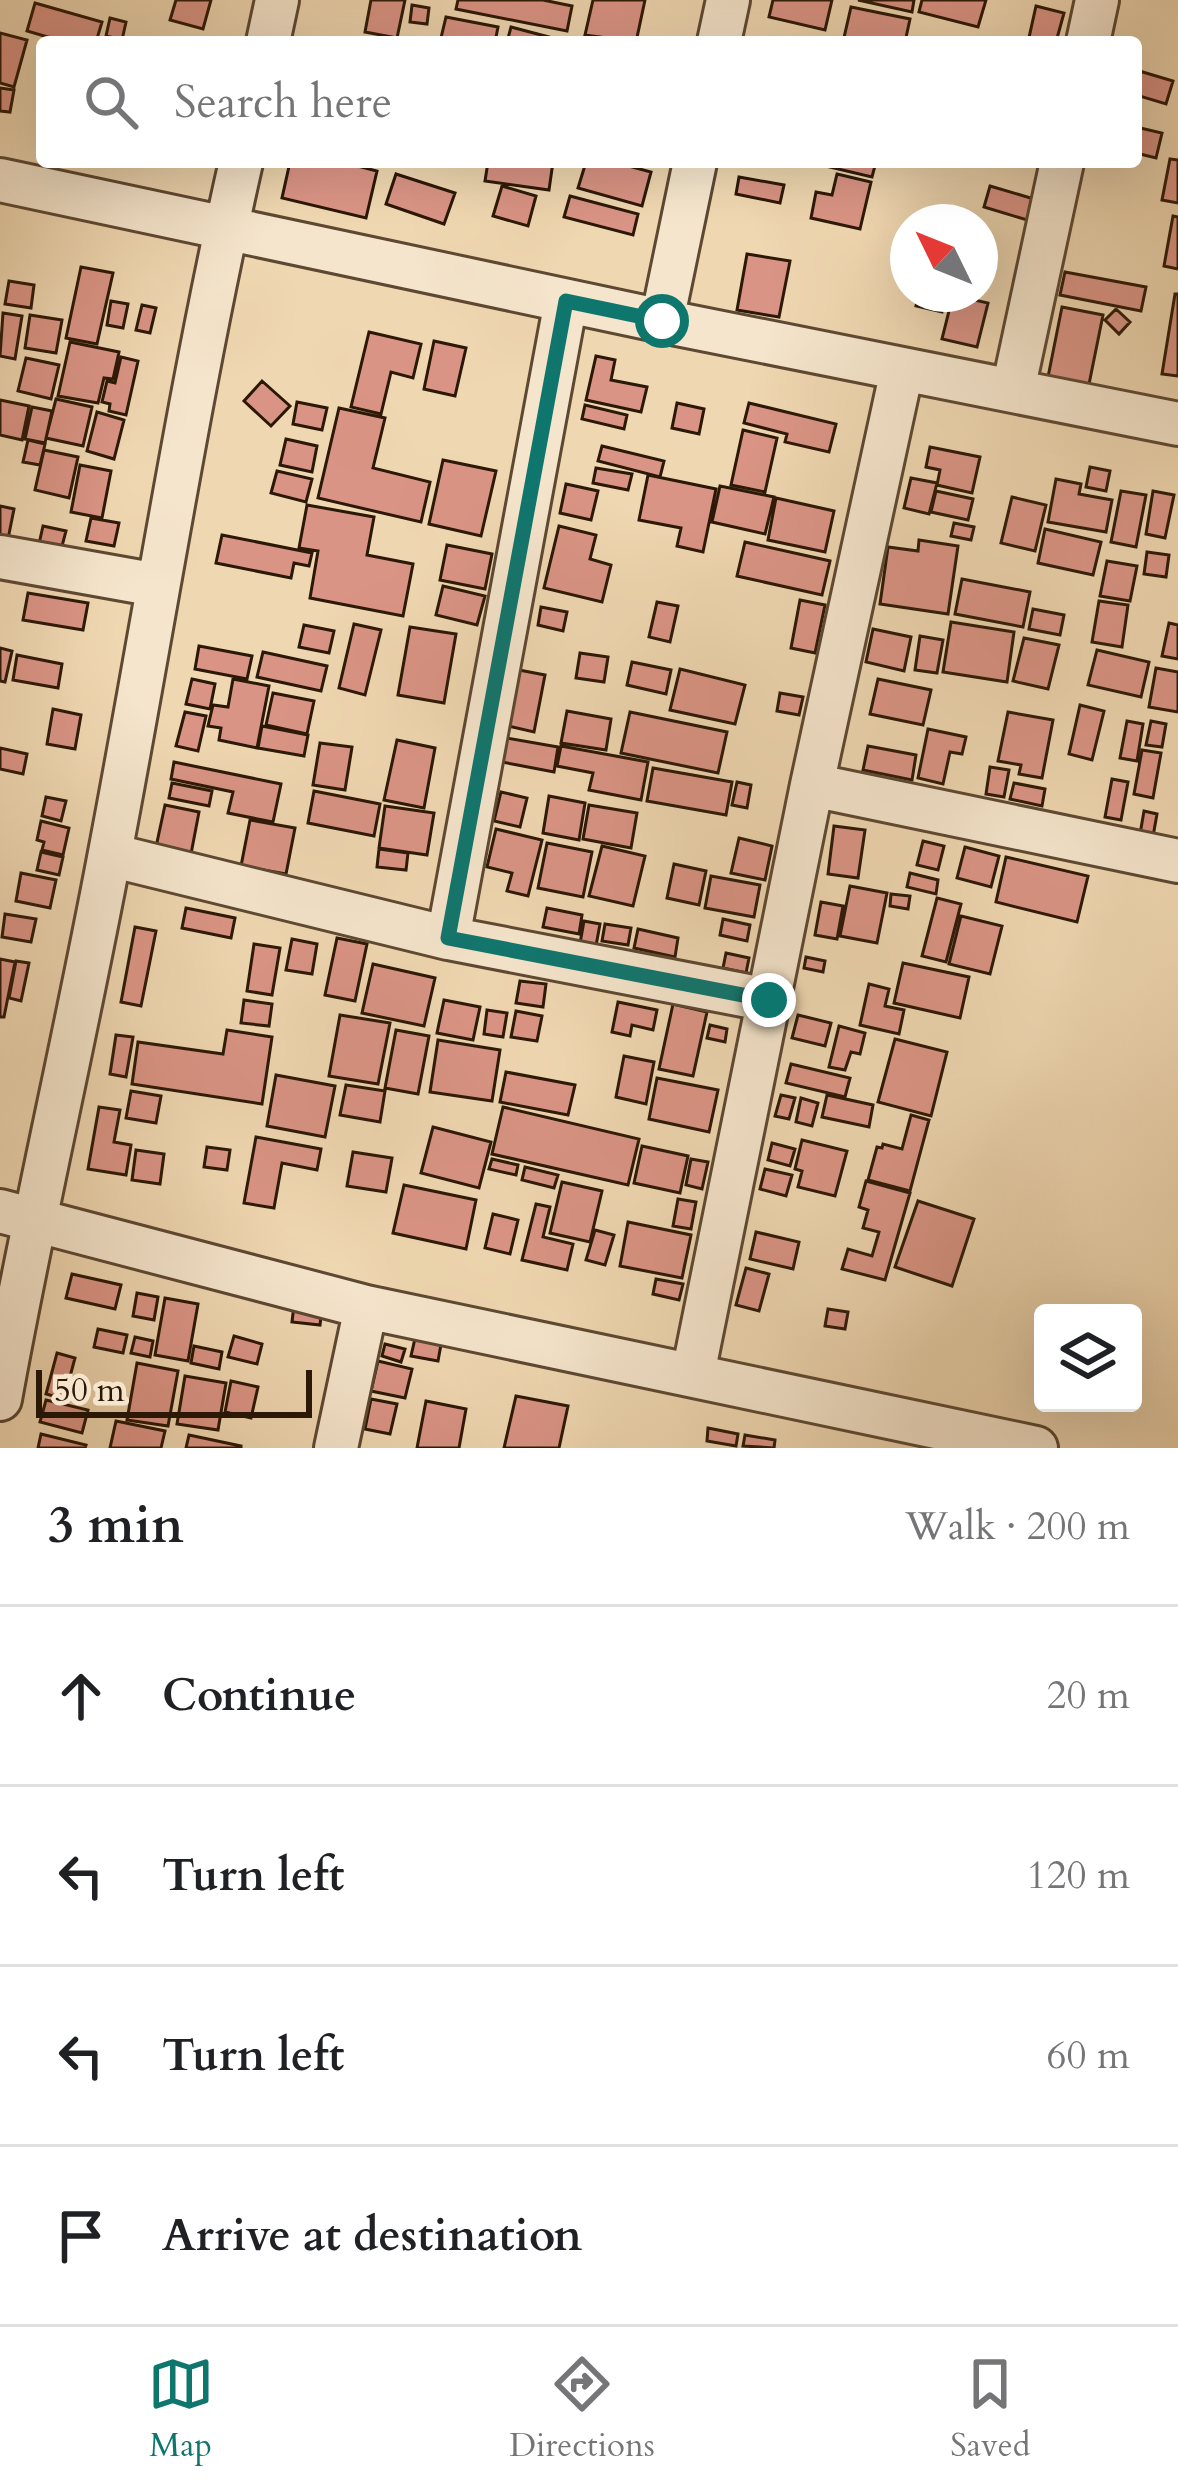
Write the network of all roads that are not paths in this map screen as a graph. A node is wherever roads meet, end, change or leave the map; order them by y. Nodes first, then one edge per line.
1 (277, 0) edge
2 (728, 0) edge
3 (1097, 0) edge
4 (269, 36) edge
5 (720, 36) edge
6 (1089, 36) edge
7 (240, 168) edge
8 (693, 168) edge
9 (1061, 168) edge
10 (0, 181) edge
11 (226, 226) junction
12 (566, 301) junction
13 (662, 321) junction
14 (902, 370) junction
15 (1013, 390) junction
16 (1178, 424) edge
17 (0, 556) edge
18 (158, 585) junction
19 (812, 785) junction
20 (110, 855) junction
21 (1178, 861) edge
22 (448, 938) junction
23 (769, 1000) junction
24 (16, 1215) edge
25 (366, 1307) junction
26 (693, 1374) junction
27 (0, 1399) edge
28 (336, 1448) edge
29 (1036, 1448) edge

1 - 4 street
2 - 5 street
3 - 6 street
7 - 11 street
8 - 13 street
9 - 15 street
10 - 11 street
11 - 12 street
11 - 18 street
12 - 13 street
12 - 22 street
13 - 14 street
14 - 15 street
14 - 19 street
15 - 16 street
17 - 18 street
18 - 20 street
19 - 21 street
19 - 23 street
20 - 22 street
20 - 24 street
22 - 23 street
23 - 26 street
24 - 25 street
24 - 27 street
25 - 26 street
25 - 28 street
26 - 29 street

